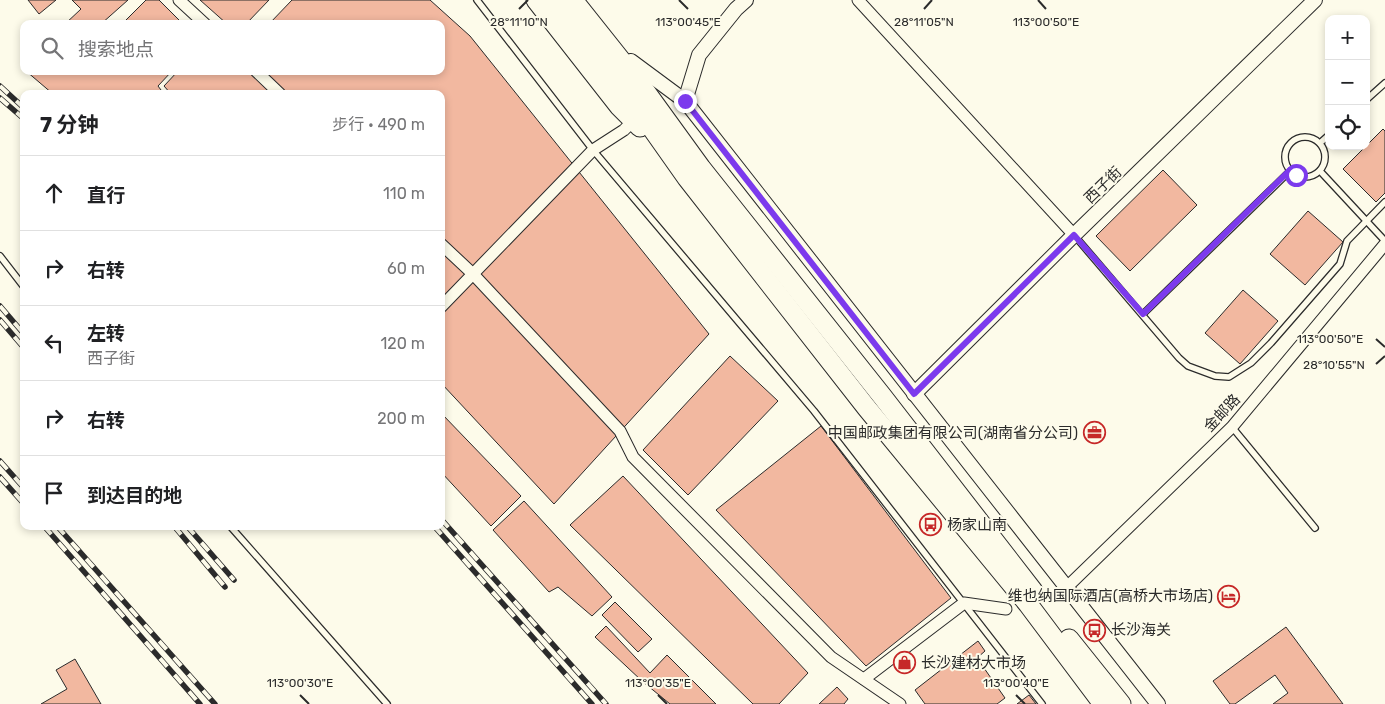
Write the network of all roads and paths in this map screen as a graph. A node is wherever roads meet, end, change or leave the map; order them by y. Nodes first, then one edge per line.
1 (179, 0) edge
2 (476, 0) edge
3 (536, 0) edge
4 (554, 0) edge
5 (573, 0) edge
6 (584, 0) edge
7 (746, 0) edge
8 (858, 0) edge
9 (1315, 0) edge
10 (201, 20) edge
11 (631, 61) junction
12 (260, 75) edge
13 (1385, 83) edge
14 (276, 90) edge
15 (637, 94) junction
16 (1370, 96) edge
17 (685, 101) junction
18 (634, 120) junction
19 (1325, 139) edge
20 (1320, 143) junction
21 (593, 150) junction
22 (1290, 170) junction
23 (1320, 171) junction
24 (694, 173) junction
25 (1385, 202) edge
26 (1367, 221) junction
27 (1074, 235) junction
28 (1385, 242) edge
29 (445, 248) edge
30 (0, 256) edge
31 (473, 274) junction
32 (20, 282) edge
33 (445, 303) edge
34 (1143, 314) junction
35 (914, 394) junction
36 (1232, 427) junction
37 (1315, 528) dead end
38 (234, 530) edge
39 (1066, 588) junction
40 (964, 603) junction
41 (1006, 609) dead end
42 (864, 679) junction
43 (387, 704) edge
44 (900, 704) edge
45 (1042, 704) edge
46 (1103, 704) edge
47 (1121, 704) edge
48 (1158, 704) edge

1 - 10 street
2 - 21 lane
3 - 18 highway
4 - 15 highway
5 - 15 highway
6 - 11 highway
7 - 17 street
8 - 27 street
9 - 27 street, 西子街
11 - 17 street
11 - 24 highway
12 - 14 street
13 - 16 lane
15 - 24 highway
17 - 35 street
18 - 21 street
18 - 24 highway
19 - 20 lane
20 - 22 lane
20 - 23 lane
21 - 31 street
21 - 40 lane
22 - 23 lane
22 - 34 lane
23 - 26 lane
24 - 46 highway
24 - 47 highway
25 - 26 lane
26 - 28 lane
26 - 34 lane
27 - 34 lane
27 - 35 street, 西子街
28 - 36 street, 金邮路
29 - 31 street
30 - 32 lane
31 - 33 street
31 - 42 street
35 - 39 street
36 - 37 lane
36 - 39 street, 金邮路
38 - 43 lane
39 - 48 street
40 - 41 street
40 - 42 street
40 - 45 lane
42 - 44 street

